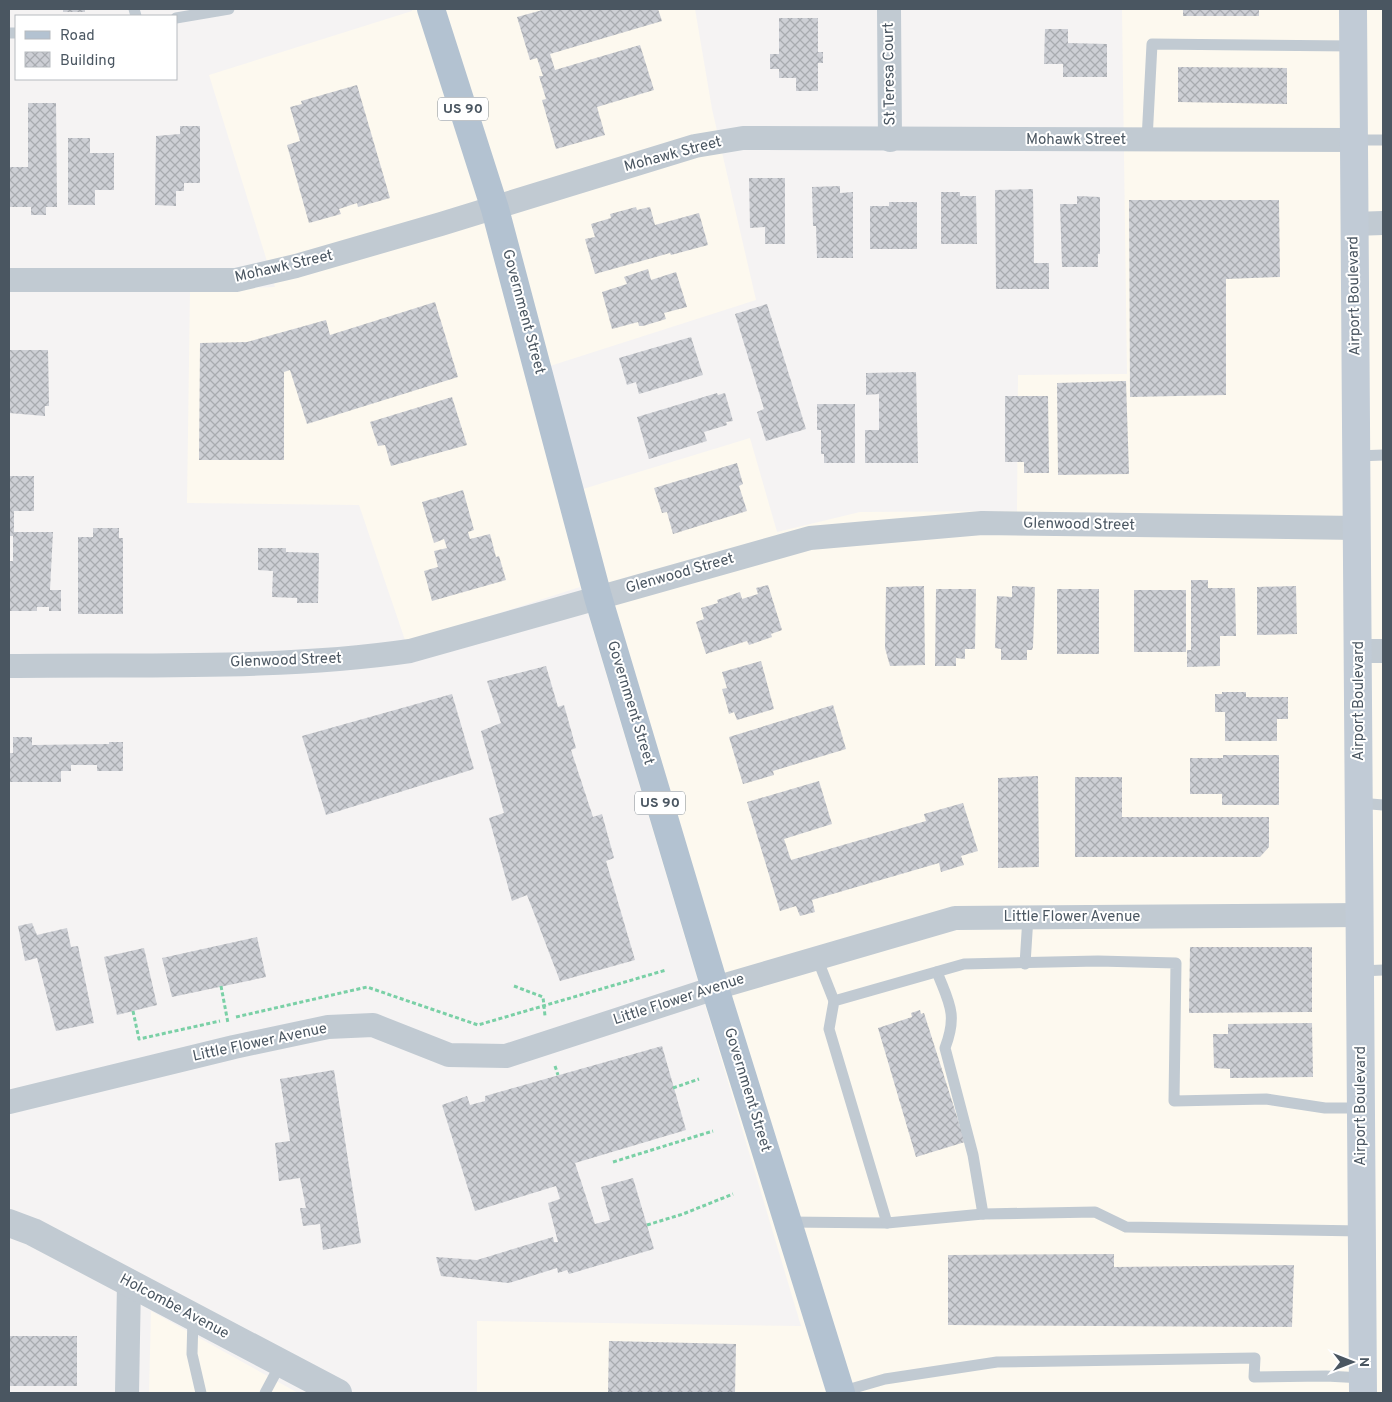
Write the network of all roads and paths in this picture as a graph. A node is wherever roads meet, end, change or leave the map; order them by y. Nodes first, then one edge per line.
1 (229, 9) edge
2 (431, 9) edge
3 (889, 9) edge
4 (1353, 9) edge
5 (178, 18) edge
6 (1353, 46) junction
7 (890, 140) junction
8 (1147, 140) junction
9 (1353, 140) junction
10 (1383, 140) edge
11 (495, 208) junction
12 (1383, 223) edge
13 (1354, 224) junction
14 (9, 280) edge
15 (1383, 455) edge
16 (1357, 456) junction
17 (1357, 528) junction
18 (598, 597) junction
19 (1371, 651) edge
20 (9, 666) edge
21 (1371, 804) edge
22 (1360, 915) junction
23 (1028, 918) junction
24 (817, 958) junction
25 (1025, 964) junction
26 (666, 970) dead end
27 (1372, 970) edge
28 (937, 972) junction
29 (715, 988) junction
30 (834, 1001) junction
31 (544, 1006) dead end
32 (699, 1079) dead end
33 (673, 1088) dead end
34 (9, 1102) edge
35 (1361, 1108) junction
36 (713, 1131) dead end
37 (613, 1162) dead end
38 (733, 1194) dead end
39 (983, 1214) junction
40 (788, 1222) junction
41 (9, 1223) edge
42 (887, 1223) junction
43 (647, 1225) dead end
44 (1362, 1231) junction
45 (129, 1283) junction
46 (193, 1318) junction
47 (281, 1363) junction
48 (1363, 1386) edge
49 (127, 1393) edge
50 (201, 1393) edge
51 (265, 1393) edge
52 (336, 1393) edge
53 (841, 1393) edge

1 - 5 lane
2 - 11 main road, Government Street / US 90
3 - 7 street, St Teresa Court
4 - 6 main road, Airport Boulevard
6 - 8 lane
6 - 9 main road, Airport Boulevard
7 - 8 street, Mohawk Street
7 - 11 street, Mohawk Street
8 - 9 street, Mohawk Street
9 - 10 lane
9 - 13 main road, Airport Boulevard
11 - 14 street, Mohawk Street
11 - 18 main road, Government Street / US 90
12 - 13 street
13 - 16 main road, Airport Boulevard
15 - 16 lane
16 - 17 main road, Airport Boulevard
17 - 18 street, Glenwood Street
17 - 19 main road, Airport Boulevard
18 - 20 street, Glenwood Street
18 - 29 main road, Government Street / US 90
19 - 21 main road, Airport Boulevard
21 - 22 main road, Airport Boulevard
22 - 23 street, Little Flower Avenue
22 - 27 main road, Airport Boulevard
23 - 24 street, Little Flower Avenue
23 - 25 lane
24 - 29 street, Little Flower Avenue
24 - 30 lane
25 - 28 lane
25 - 35 lane
26 - 31 path
27 - 35 main road, Airport Boulevard
28 - 30 lane
28 - 39 lane
29 - 34 street, Little Flower Avenue
29 - 40 main road, Government Street / US 90
30 - 42 lane
32 - 33 path
35 - 44 main road, Airport Boulevard
36 - 37 path
38 - 43 path
39 - 42 lane
39 - 44 lane
40 - 42 lane
40 - 53 main road, Government Street / US 90
41 - 45 street, Holcombe Avenue
44 - 48 main road, Airport Boulevard
45 - 46 street, Holcombe Avenue
45 - 49 street
46 - 47 street, Holcombe Avenue
46 - 50 lane
47 - 51 lane
47 - 52 street, Holcombe Avenue
48 - 53 lane

